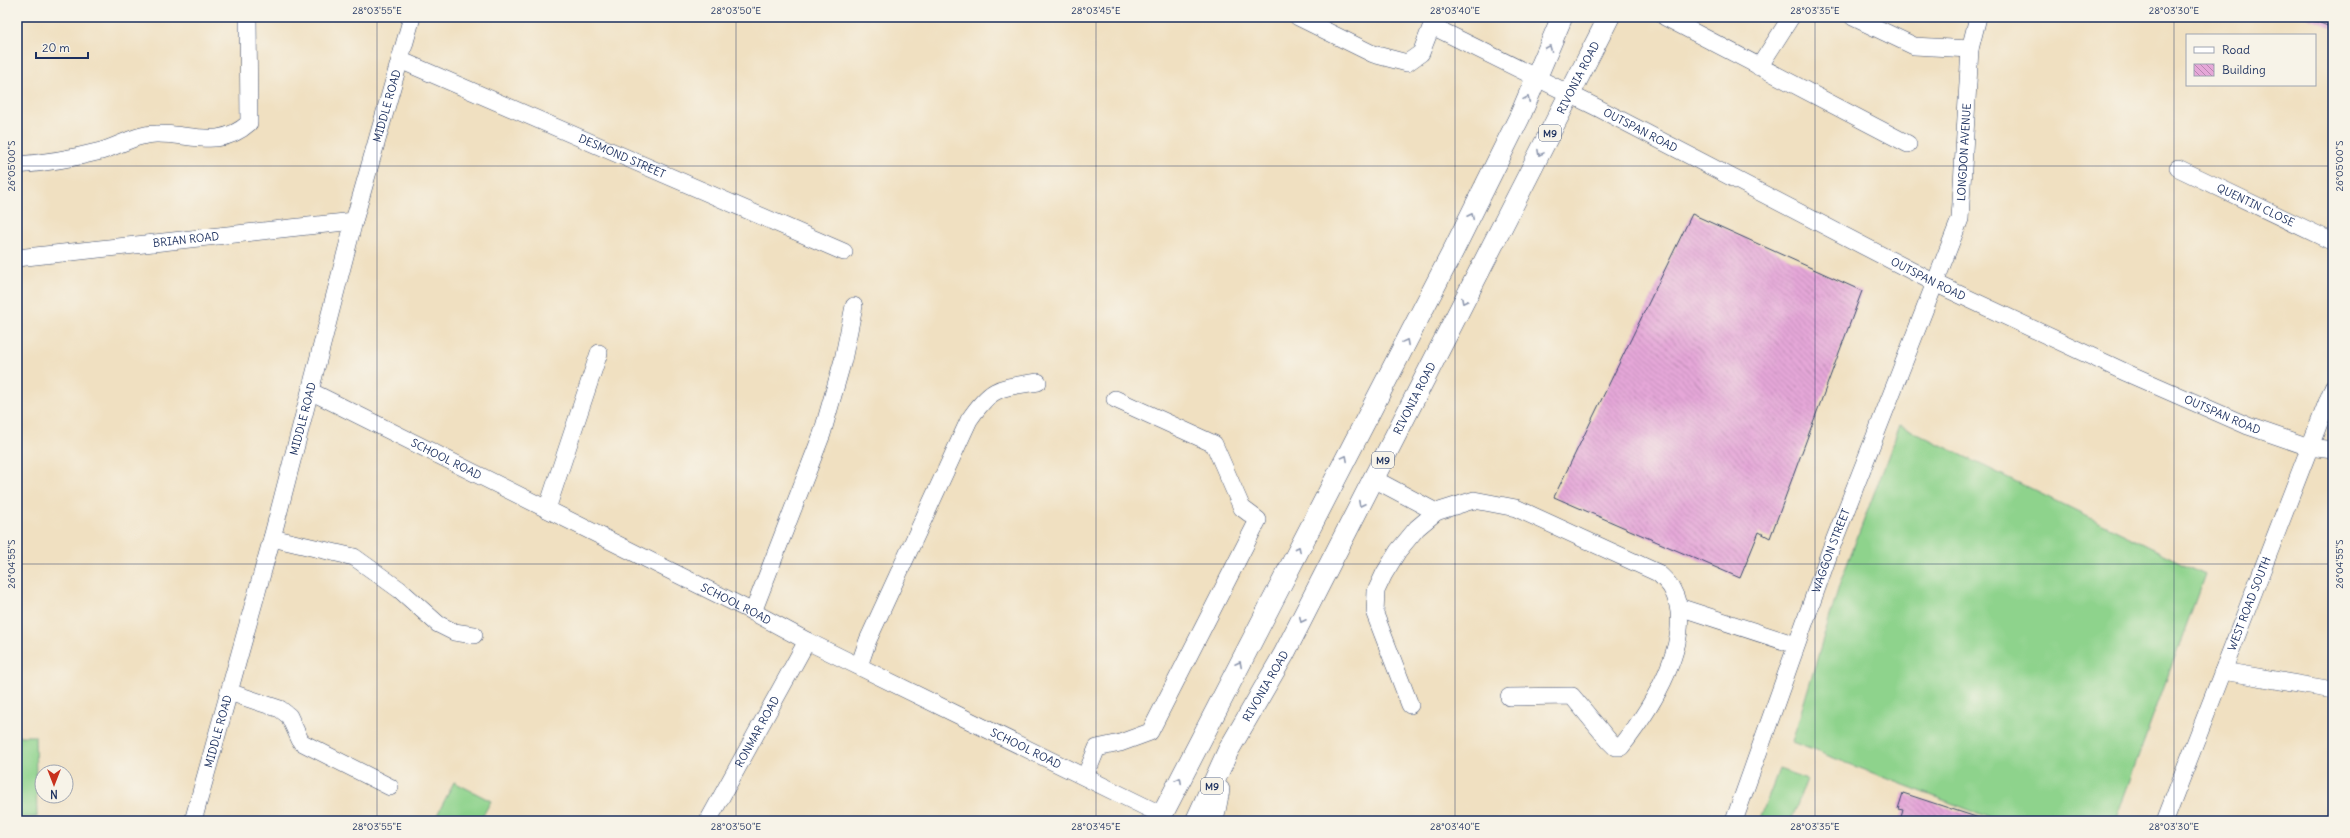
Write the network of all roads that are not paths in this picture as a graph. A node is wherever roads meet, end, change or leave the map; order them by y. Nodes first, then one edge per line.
1 (248, 17) edge
2 (412, 17) edge
3 (1298, 17) edge
4 (1562, 17) edge
5 (1609, 17) edge
6 (1665, 17) edge
7 (1791, 17) edge
8 (1854, 17) edge
9 (1978, 17) edge
10 (1434, 21) edge
11 (1970, 49) junction
12 (400, 60) junction
13 (1758, 67) junction
14 (1536, 78) junction
15 (1571, 94) junction
16 (1908, 144) dead end
17 (17, 165) edge
18 (2178, 168) dead end
19 (354, 221) junction
20 (2333, 242) edge
21 (844, 252) dead end
22 (17, 258) edge
23 (1935, 283) junction
24 (854, 306) dead end
25 (600, 353) dead end
26 (1038, 382) dead end
27 (2333, 387) edge
28 (312, 392) junction
29 (1115, 399) dead end
30 (2309, 447) junction
31 (2333, 450) edge
32 (1374, 479) junction
33 (547, 509) junction
34 (1436, 512) junction
35 (272, 538) junction
36 (1679, 607) junction
37 (753, 612) junction
38 (474, 635) dead end
39 (807, 641) junction
40 (1796, 645) junction
41 (858, 666) junction
42 (2223, 671) junction
43 (2333, 690) edge
44 (229, 692) junction
45 (1509, 697) dead end
46 (1410, 705) dead end
47 (1228, 750) junction
48 (1085, 777) junction
49 (390, 787) dead end
50 (1162, 819) edge
51 (193, 821) edge
52 (708, 821) edge
53 (1196, 821) edge
54 (1213, 821) edge
55 (1734, 821) edge
56 (2165, 821) edge

1 - 17 street
2 - 12 street, MIDDLE ROAD
3 - 10 street
14 -> 4 main road
5 - 15 main road, RIVONIA ROAD / M9
6 - 13 street
7 - 13 street
8 - 11 street
9 - 11 street, LONGDON AVENUE
10 - 14 street, OUTSPAN ROAD
11 - 23 street, LONGDON AVENUE
12 - 19 street, MIDDLE ROAD
12 - 21 street, DESMOND STREET
13 - 16 street
14 - 15 street, OUTSPAN ROAD
50 -> 14 main road
15 - 23 street, OUTSPAN ROAD
15 -> 32 main road, RIVONIA ROAD / M9
18 - 20 street, QUENTIN CLOSE
19 - 22 street, BRIAN ROAD
19 - 28 street, MIDDLE ROAD
23 - 30 street, OUTSPAN ROAD
23 - 40 street, WAGGON STREET
24 - 37 street
25 - 33 street
26 - 41 street
27 - 30 street, WEST ROAD SOUTH
28 - 33 street, SCHOOL ROAD
28 - 35 street, MIDDLE ROAD
29 - 48 street
30 - 31 street, OUTSPAN ROAD
30 - 42 street, WEST ROAD SOUTH
32 - 34 street
32 -> 47 main road, RIVONIA ROAD / M9
33 - 37 street, SCHOOL ROAD
34 - 36 street
34 - 46 street
35 - 38 street
35 - 44 street, MIDDLE ROAD
36 - 40 street
36 - 45 street
37 - 39 street, SCHOOL ROAD
39 - 41 street, SCHOOL ROAD
39 - 52 street, RONMAR ROAD
40 - 55 street, WAGGON STREET
41 - 48 street, SCHOOL ROAD
42 - 43 street
42 - 56 street, WEST ROAD SOUTH
44 - 49 street
44 - 51 street, MIDDLE ROAD
47 - 53 main road, RIVONIA ROAD / M9
47 - 54 main road
48 - 50 street, SCHOOL ROAD

